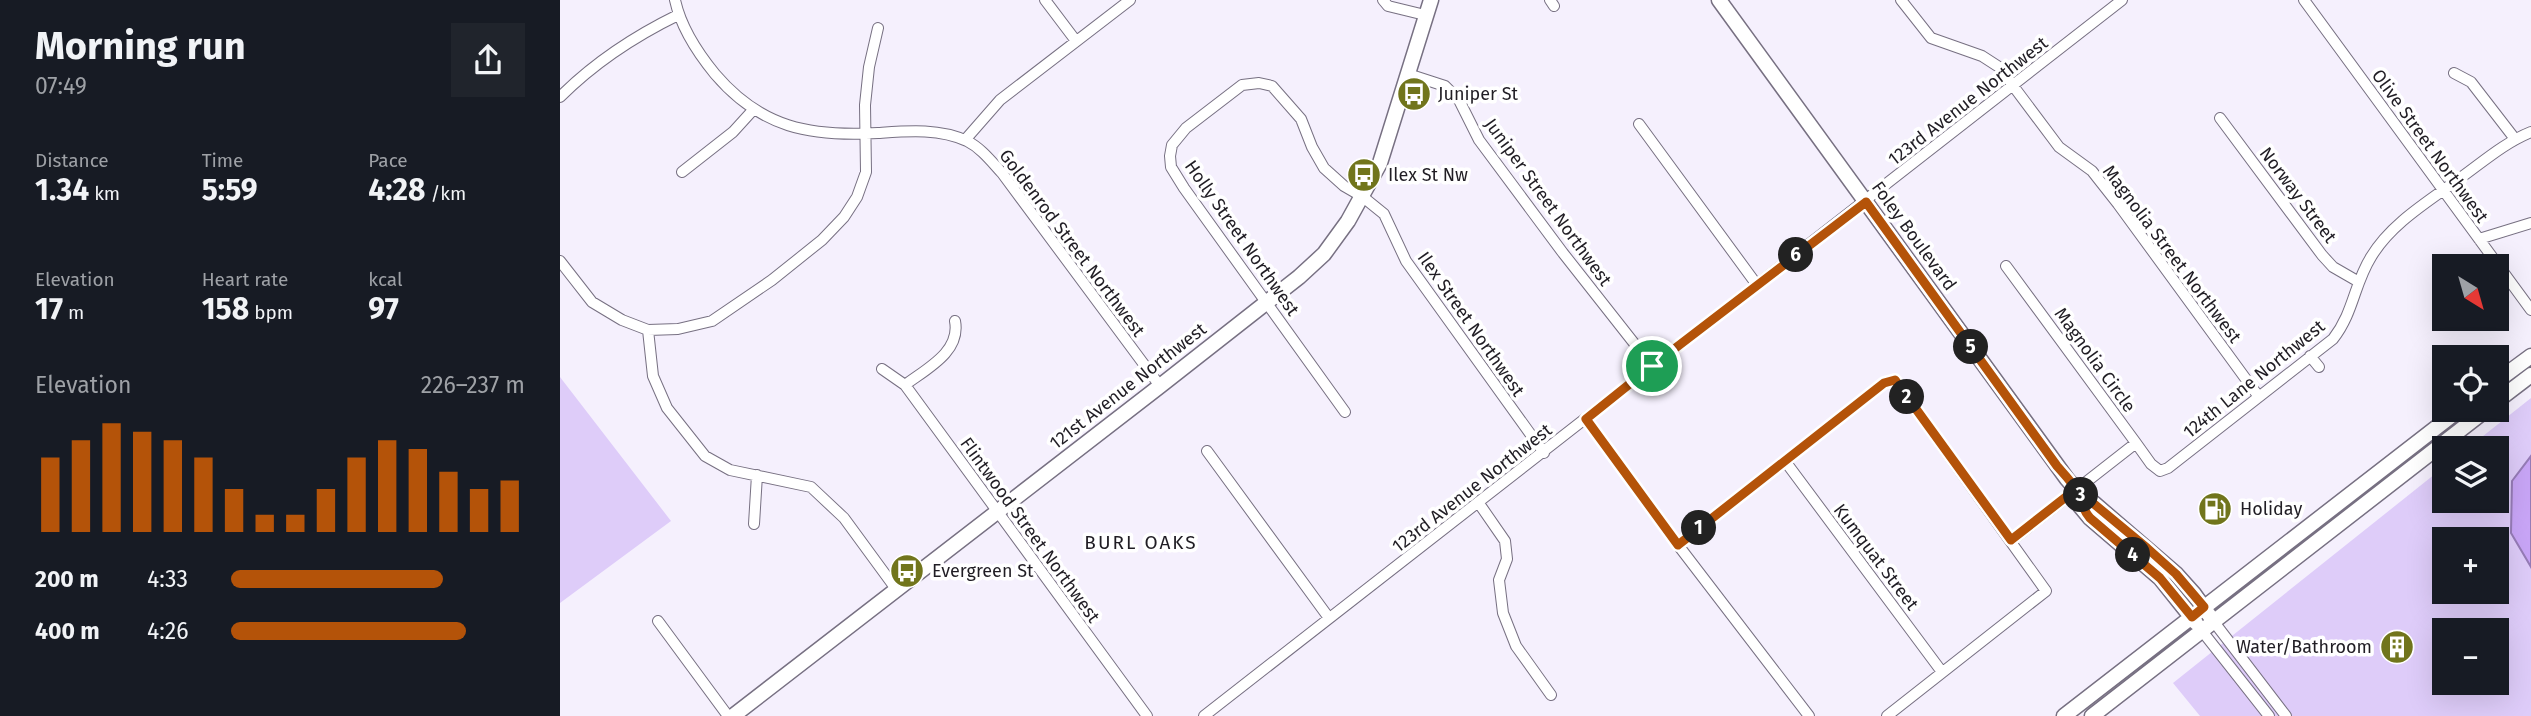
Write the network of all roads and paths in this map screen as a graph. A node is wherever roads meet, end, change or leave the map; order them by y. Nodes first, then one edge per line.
1 (675, 0) edge
2 (1045, 0) edge
3 (1130, 0) edge
4 (1383, 0) edge
5 (1431, 0) edge
6 (1718, 0) edge
7 (1901, 0) edge
8 (2122, 0) edge
9 (2304, 0) edge
10 (678, 15) junction
11 (1425, 15) junction
12 (878, 28) dead end
13 (1076, 41) junction
14 (2454, 73) dead end
15 (1408, 74) junction
16 (2014, 85) junction
17 (1272, 86) joint
18 (560, 97) edge
19 (753, 110) junction
20 (2220, 118) dead end
21 (1639, 124) dead end
22 (2531, 132) edge
23 (866, 133) junction
24 (2515, 139) junction
25 (965, 140) junction
26 (682, 172) dead end
27 (2444, 190) junction
28 (1363, 197) junction
29 (1866, 202) junction
30 (2531, 223) edge
31 (2479, 239) junction
32 (560, 261) edge
33 (2006, 266) dead end
34 (2359, 282) junction
35 (1757, 285) junction
36 (1267, 302) junction
37 (2531, 310) edge
38 (955, 321) dead end
39 (648, 330) junction
40 (2310, 356) junction
41 (2531, 356) edge
42 (1652, 366) junction
43 (2319, 367) dead end
44 (882, 369) dead end
45 (2509, 372) edge
46 (2531, 375) edge
47 (905, 385) junction
48 (1160, 386) junction
49 (2509, 392) edge
50 (2259, 397) junction
51 (1345, 412) dead end
52 (1586, 419) junction
53 (2443, 422) edge
54 (2471, 422) edge
55 (2136, 443) junction
56 (1207, 451) dead end
57 (1544, 453) junction
58 (1785, 461) junction
59 (2160, 471) joint
60 (757, 475) junction
61 (2078, 492) junction
62 (1478, 502) junction
63 (996, 512) junction
64 (754, 524) dead end
65 (2011, 540) junction
66 (1678, 545) junction
67 (896, 589) junction
68 (2204, 607) junction
69 (2192, 617) junction
70 (1329, 618) junction
71 (658, 621) dead end
72 (2208, 626) junction
73 (1942, 672) junction
74 (1552, 695) dead end
75 (728, 716) edge
76 (733, 716) edge
77 (1147, 716) edge
78 (1205, 716) edge
79 (1809, 716) edge
80 (1887, 716) edge
81 (2064, 716) edge
82 (2092, 716) edge
83 (2270, 716) edge
84 (2286, 716) edge

1 - 10 street, Goldenrod Street Northwest
2 - 13 street
3 - 13 street
4 - 11 street
5 - 11 street, 121st Avenue Northwest
6 - 29 street, Foley Boulevard
7 - 16 street, Magnolia Street Northwest
8 - 16 street, 123rd Avenue Northwest
9 - 27 street, Olive Street Northwest
10 - 18 street
10 - 19 street, Goldenrod Street Northwest
11 - 15 street, 121st Avenue Northwest
12 - 23 street
13 - 25 street
14 - 24 street
15 - 28 street, 121st Avenue Northwest
15 - 42 street, Juniper Street Northwest
16 - 29 street, 123rd Avenue Northwest
16 - 50 street, Magnolia Street Northwest
17 - 28 street, Ilex Street Northwest
17 - 36 street, Holly Street Northwest
19 - 23 street, Goldenrod Street Northwest
19 - 26 street
20 - 34 street, Norway Street
21 - 35 street
22 - 24 street, 124th Lane Northwest
23 - 25 street, Goldenrod Street Northwest
23 - 39 street
24 - 27 street, 124th Lane Northwest
25 - 48 street, Goldenrod Street Northwest
27 - 31 street, Olive Street Northwest
27 - 34 street, 124th Lane Northwest
28 - 36 street, 121st Avenue Northwest
28 - 57 street, Ilex Street Northwest
29 - 35 street, 123rd Avenue Northwest
29 - 61 street, Foley Boulevard
30 - 31 street
31 - 37 street, Olive Street Northwest
32 - 39 street
33 - 55 street, Magnolia Circle
34 - 40 street, 124th Lane Northwest
35 - 42 street, 123rd Avenue Northwest
36 - 48 street, 121st Avenue Northwest
36 - 51 street, Holly Street Northwest
38 - 47 street
39 - 60 street
40 - 43 street
40 - 50 street, 124th Lane Northwest
41 - 45 street
42 - 52 street, 123rd Avenue Northwest
44 - 47 street, Flintwood Street Northwest
46 - 49 street
47 - 63 street, Flintwood Street Northwest
48 - 63 street, 121st Avenue Northwest
50 - 59 street, 124th Lane Northwest
52 - 57 street, 123rd Avenue Northwest
52 - 66 street
53 - 68 street
54 - 72 street
55 - 59 street, Magnolia Circle
55 - 61 street
56 - 70 street
57 - 62 street, 123rd Avenue Northwest
58 - 65 street
58 - 66 street
58 - 73 street, Kumquat Street
60 - 64 street
60 - 67 street
61 - 65 street
61 - 68 street, Foley Boulevard
61 - 69 street, Foley Boulevard
62 - 70 street, 123rd Avenue Northwest
62 - 74 street
63 - 67 street, 121st Avenue Northwest
63 - 77 street, Flintwood Street Northwest
65 - 73 street
66 - 79 street
67 - 76 street, 121st Avenue Northwest
68 - 69 street
68 - 72 street, Foley Boulevard
69 - 72 street, Foley Boulevard
69 - 81 street
70 - 78 street, 123rd Avenue Northwest
71 - 75 street
72 - 82 street
72 - 83 street
72 - 84 street
73 - 80 street

